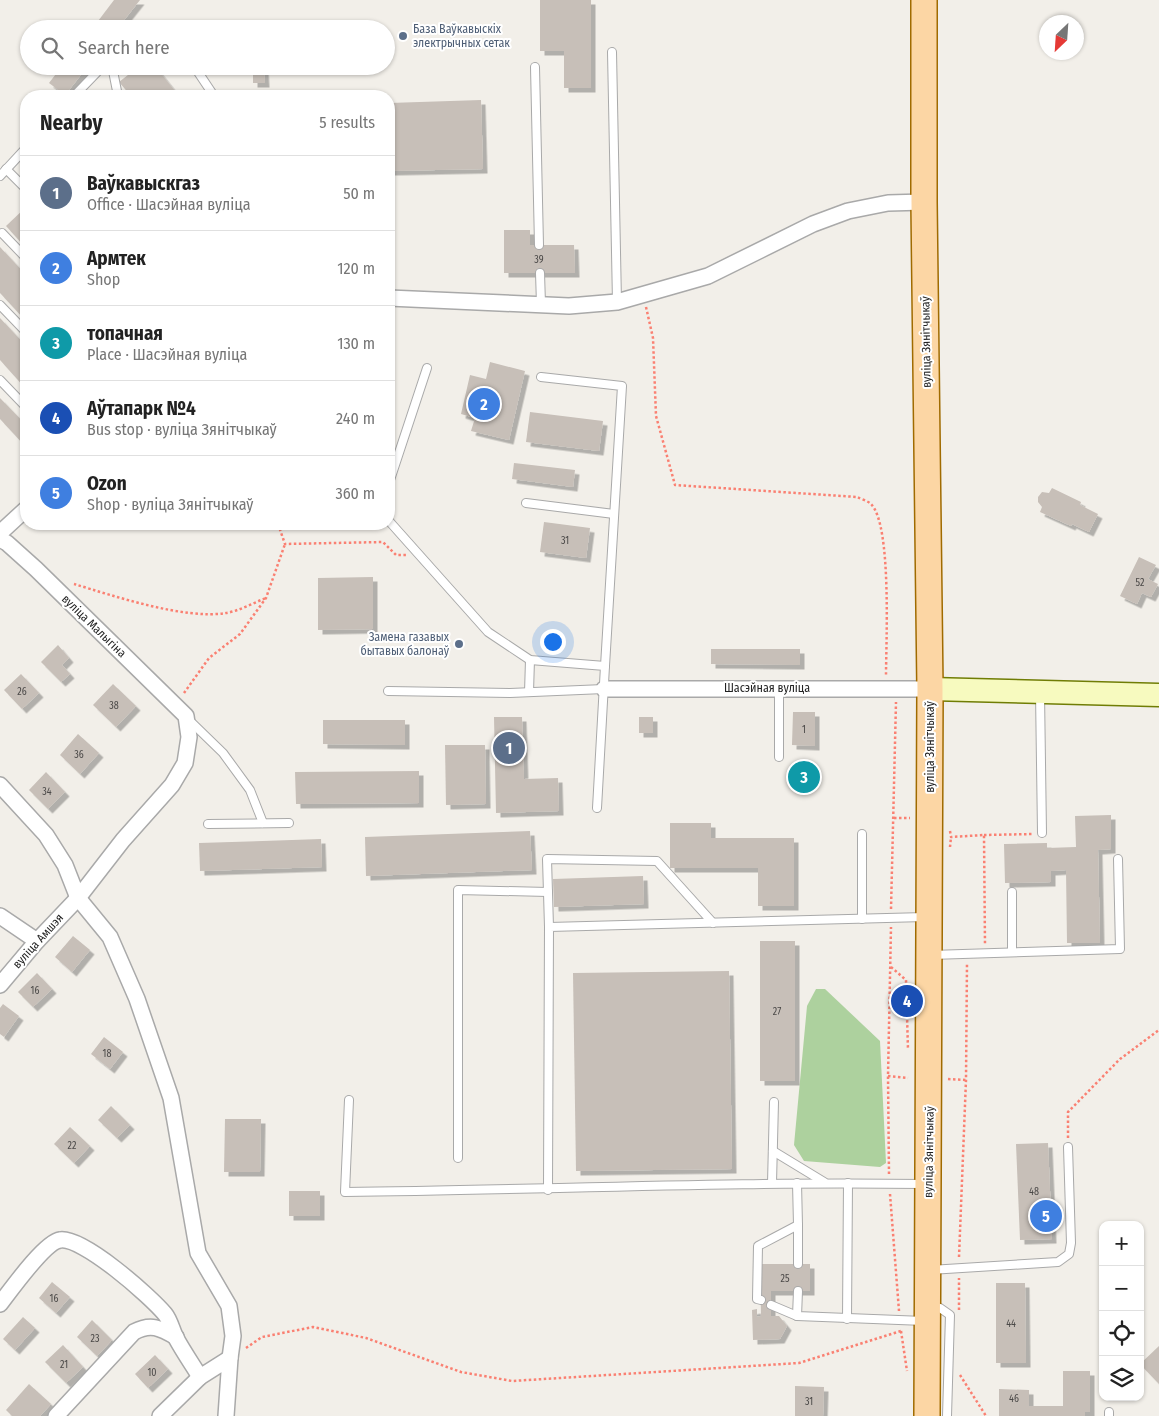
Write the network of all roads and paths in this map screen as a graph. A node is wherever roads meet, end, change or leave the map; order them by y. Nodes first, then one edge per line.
1 (924, 0) edge
2 (612, 52) dead end
3 (535, 68) dead end
4 (94, 75) edge
5 (114, 75) edge
6 (200, 75) edge
7 (80, 90) edge
8 (117, 90) edge
9 (210, 90) edge
10 (20, 154) edge
11 (6, 169) junction
12 (0, 176) edge
13 (20, 183) edge
14 (924, 202) junction
15 (2, 233) dead end
16 (539, 245) dead end
17 (20, 252) edge
18 (540, 273) dead end
19 (395, 298) edge
20 (617, 302) junction
21 (541, 304) junction
22 (0, 305) edge
23 (648, 312) dead end
24 (20, 326) edge
25 (427, 368) dead end
26 (541, 377) dead end
27 (0, 380) edge
28 (20, 401) edge
29 (395, 465) edge
30 (526, 503) dead end
31 (614, 514) junction
32 (20, 515) edge
33 (395, 528) edge
34 (280, 530) edge
35 (0, 533) edge
36 (0, 539) edge
37 (284, 544) junction
38 (415, 553) junction
39 (68, 583) dead end
40 (266, 598) junction
41 (530, 660) junction
42 (605, 666) junction
43 (779, 688) junction
44 (891, 688) junction
45 (604, 689) junction
46 (930, 689) junction
47 (388, 691) dead end
48 (529, 692) junction
49 (1040, 692) junction
50 (1159, 695) edge
51 (181, 712) junction
52 (778, 757) dead end
53 (0, 784) edge
54 (597, 808) dead end
55 (894, 818) junction
56 (263, 823) junction
57 (289, 823) dead end
58 (940, 823) junction
59 (208, 824) dead end
60 (1042, 833) joint
61 (862, 834) dead end
62 (984, 835) junction
63 (951, 837) junction
64 (950, 847) dead end
65 (1118, 859) dead end
66 (548, 892) junction
67 (1012, 892) dead end
68 (78, 898) junction
69 (0, 916) edge
70 (930, 917) junction
71 (862, 919) junction
72 (891, 919) junction
73 (713, 923) junction
74 (549, 927) junction
75 (37, 940) junction
76 (1012, 952) junction
77 (985, 953) junction
78 (967, 954) junction
79 (930, 955) junction
80 (0, 985) edge
81 (1159, 1030) edge
82 (888, 1076) junction
83 (908, 1078) dead end
84 (349, 1100) dead end
85 (774, 1102) dead end
86 (1068, 1147) joint
87 (773, 1151) junction
88 (458, 1158) dead end
89 (772, 1183) junction
90 (797, 1183) junction
91 (825, 1183) junction
92 (848, 1183) junction
93 (890, 1184) junction
94 (928, 1184) junction
95 (548, 1190) junction
96 (798, 1224) junction
97 (798, 1264) dead end
98 (928, 1270) junction
99 (959, 1270) junction
100 (798, 1291) dead end
101 (761, 1300) dead end
102 (0, 1304) edge
103 (771, 1305) dead end
104 (928, 1314) junction
105 (797, 1316) junction
106 (959, 1317) dead end
107 (847, 1319) junction
108 (900, 1320) junction
109 (902, 1331) junction
110 (176, 1337) junction
111 (230, 1358) junction
112 (200, 1377) junction
113 (908, 1378) dead end
114 (958, 1382) dead end
115 (56, 1416) edge
116 (160, 1416) edge
117 (226, 1416) edge
118 (927, 1416) edge
119 (947, 1416) edge
120 (986, 1416) edge

1 - 14 main road, вуліца Зянітчыкаў
2 - 20 lane
3 - 16 lane
4 - 7 lane
5 - 8 lane
6 - 9 lane
10 - 11 lane
11 - 12 lane
11 - 13 lane
14 - 20 street
14 - 46 main road, вуліца Зянітчыкаў
15 - 17 lane
18 - 21 lane
19 - 21 street
20 - 21 street
22 - 24 lane
23 - 44 path
25 - 29 lane
26 - 31 lane
27 - 28 lane
30 - 31 lane
31 - 42 lane
32 - 35 street
33 - 38 lane
34 - 37 path
36 - 51 street, вуліца Малыгіна
37 - 38 path
37 - 40 path
38 - 41 lane
39 - 40 path
40 - 51 path
41 - 42 lane
41 - 48 lane
42 - 45 lane
43 - 44 street, Шасэйная вуліца
43 - 45 street, Шасэйная вуліца
43 - 52 lane
44 - 46 street, Шасэйная вуліца
44 - 55 path
45 - 48 lane
45 - 54 lane
46 - 49 street
46 - 58 main road, вуліца Зянітчыкаў
47 - 48 lane
49 - 50 street
49 - 60 lane
51 - 56 lane
51 - 68 street, вуліца Амшэя
53 - 68 street
55 - 58 path
55 - 72 path
56 - 57 lane
56 - 59 lane
58 - 63 path
58 - 70 main road, вуліца Зянітчыкаў
60 - 62 path
61 - 71 lane
62 - 63 path
62 - 77 path
63 - 64 path
65 - 76 lane
66 - 73 lane
66 - 74 lane
66 - 88 lane
67 - 76 lane
68 - 75 street, вуліца Амшэя
68 - 111 street
69 - 75 street
70 - 72 lane
70 - 79 main road, вуліца Зянітчыкаў
71 - 72 lane
71 - 73 lane
72 - 82 path
73 - 74 lane
74 - 95 lane
75 - 80 street, вуліца Амшэя
76 - 77 lane
77 - 78 lane
78 - 79 lane
78 - 99 path
79 - 94 main road, вуліца Зянітчыкаў
81 - 86 path
82 - 83 path
82 - 93 path
84 - 95 lane
85 - 87 lane
86 - 99 lane
87 - 89 lane
87 - 91 lane
89 - 90 lane
89 - 95 lane
90 - 91 lane
90 - 96 lane
91 - 92 lane
92 - 93 lane
92 - 107 lane
93 - 94 lane
93 - 108 path
94 - 98 main road, вуліца Зянітчыкаў
96 - 97 lane
96 - 101 lane
98 - 99 lane
98 - 104 main road, вуліца Зянітчыкаў
99 - 106 path
100 - 105 lane
102 - 110 street
103 - 105 lane
104 - 108 lane
104 - 118 main road, вуліца Зянітчыкаў
104 - 119 lane
105 - 107 lane
107 - 108 lane
108 - 109 path
109 - 111 path
109 - 113 path
110 - 112 street
110 - 115 street
111 - 112 street
111 - 117 street
112 - 116 street
114 - 120 path

